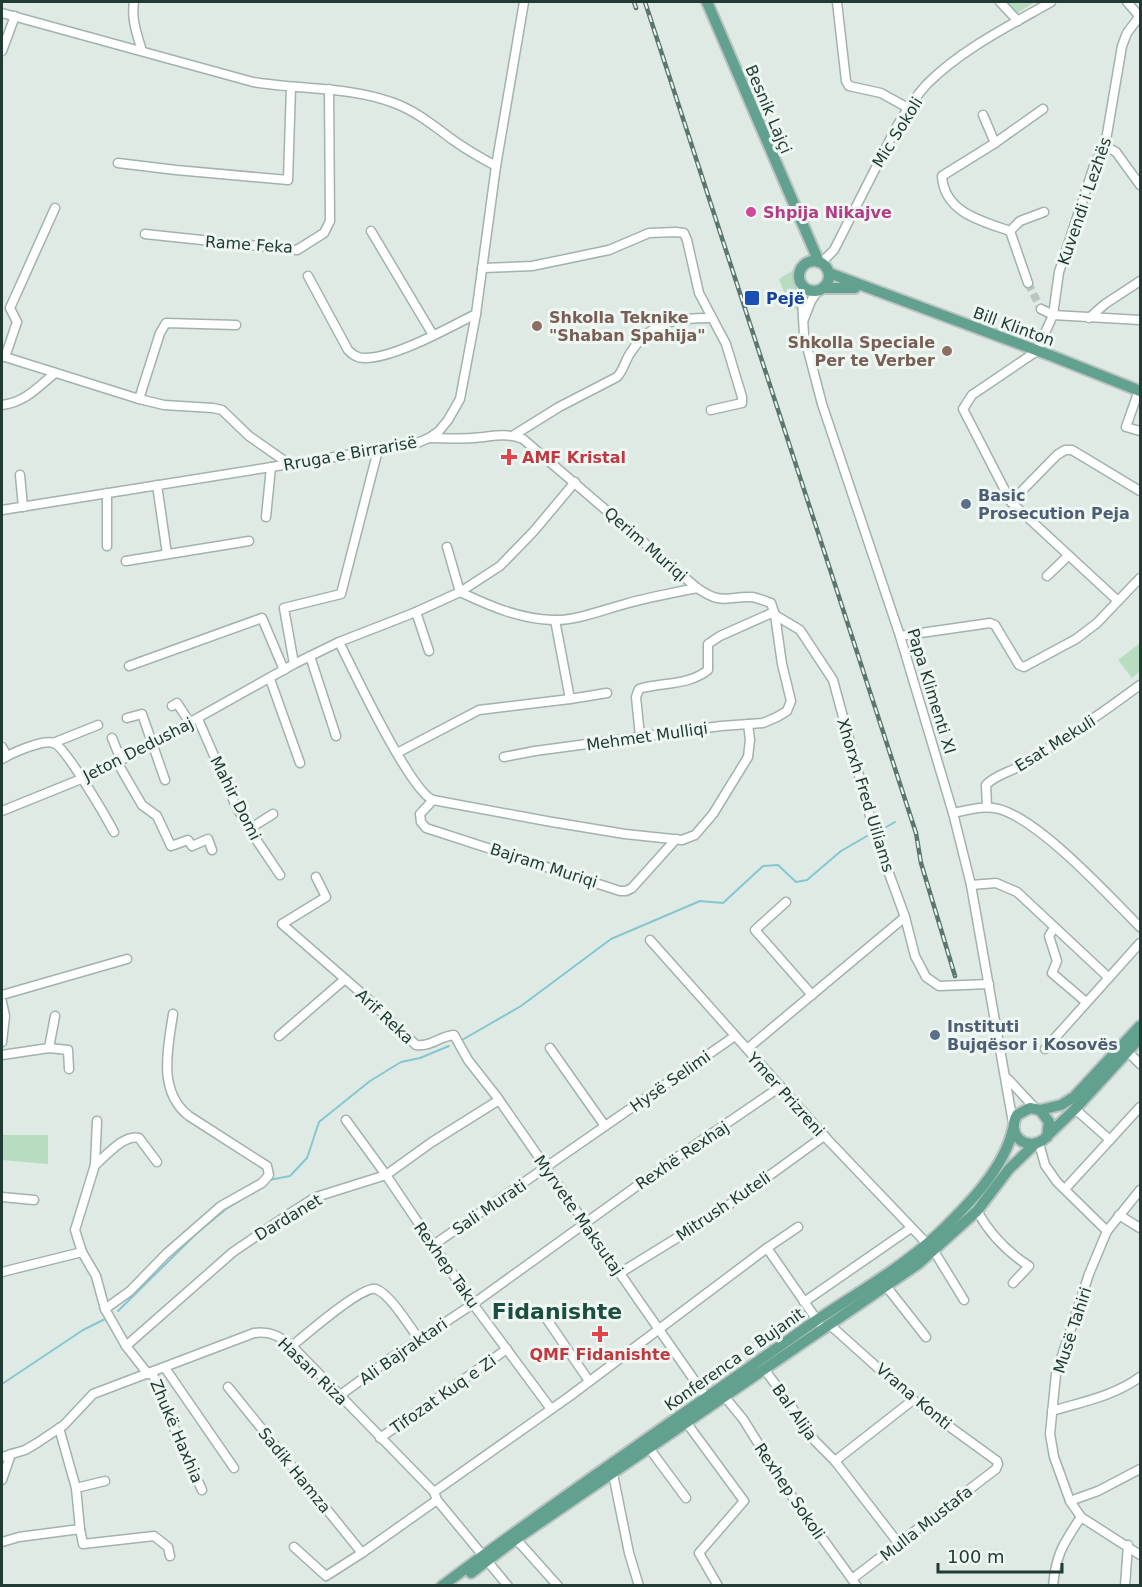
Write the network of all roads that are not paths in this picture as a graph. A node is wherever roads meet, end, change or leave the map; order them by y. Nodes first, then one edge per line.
1 (134, 2) edge
2 (524, 2) edge
3 (707, 2) edge
4 (837, 2) edge
5 (1000, 2) edge
6 (1051, 2) edge
7 (1127, 2) edge
8 (2, 13) edge
9 (15, 16) junction
10 (1140, 17) edge
11 (1018, 21) junction
12 (2, 51) edge
13 (142, 51) junction
14 (291, 87) junction
15 (329, 89) junction
16 (908, 108) junction
17 (1043, 109) dead end
18 (983, 115) dead end
19 (995, 143) junction
20 (1105, 146) junction
21 (118, 163) dead end
22 (496, 166) junction
23 (1140, 185) edge
24 (55, 208) dead end
25 (1044, 212) dead end
26 (804, 229) junction
27 (371, 231) dead end
28 (1010, 231) junction
29 (145, 234) dead end
30 (803, 266) junction
31 (824, 267) junction
32 (483, 268) junction
33 (308, 276) dead end
34 (1140, 281) edge
35 (801, 282) junction
36 (1028, 283) tunnel mouth
37 (821, 289) junction
38 (877, 290) junction
39 (1041, 309) tunnel mouth
40 (476, 314) junction
41 (1053, 315) junction
42 (711, 318) junction
43 (1089, 318) junction
44 (1140, 320) edge
45 (803, 322) junction
46 (236, 325) dead end
47 (433, 335) junction
48 (1037, 351) junction
49 (3, 356) edge
50 (55, 373) junction
51 (1140, 391) edge
52 (139, 399) junction
53 (2, 405) edge
54 (711, 410) dead end
55 (1140, 431) edge
56 (514, 435) junction
57 (429, 438) junction
58 (378, 450) junction
59 (289, 464) junction
60 (271, 467) junction
61 (20, 475) dead end
62 (574, 482) junction
63 (157, 485) junction
64 (1140, 491) edge
65 (107, 493) junction
66 (1011, 502) junction
67 (23, 507) junction
68 (2, 510) edge
69 (266, 517) dead end
70 (249, 541) dead end
71 (107, 546) dead end
72 (447, 548) dead end
73 (167, 554) junction
74 (1068, 556) junction
75 (126, 561) dead end
76 (1047, 576) dead end
77 (1140, 578) edge
78 (697, 588) junction
79 (460, 592) junction
80 (1118, 601) junction
81 (416, 612) junction
82 (774, 614) junction
83 (555, 620) junction
84 (900, 636) junction
85 (339, 642) junction
86 (429, 651) dead end
87 (310, 656) junction
88 (294, 664) junction
89 (129, 666) dead end
90 (284, 670) junction
91 (270, 679) junction
92 (1140, 685) edge
93 (607, 693) dead end
94 (570, 699) junction
95 (172, 706) dead end
96 (127, 718) dead end
97 (194, 721) junction
98 (98, 724) dead end
99 (748, 724) junction
100 (336, 736) dead end
101 (640, 736) junction
102 (112, 738) dead end
103 (53, 743) junction
104 (153, 744) junction
105 (2, 747) edge
106 (397, 753) junction
107 (4, 757) edge
108 (504, 757) dead end
109 (119, 761) junction
110 (300, 763) dead end
111 (82, 778) junction
112 (165, 780) dead end
113 (433, 800) junction
114 (987, 807) junction
115 (2, 811) edge
116 (953, 813) junction
117 (273, 814) dead end
118 (249, 829) junction
119 (114, 832) dead end
120 (676, 839) junction
121 (212, 850) dead end
122 (280, 875) dead end
123 (316, 877) dead end
124 (971, 885) junction
125 (786, 902) dead end
126 (905, 917) junction
127 (1140, 927) edge
128 (1054, 928) junction
129 (650, 940) dead end
130 (1140, 943) edge
131 (127, 959) dead end
132 (1108, 977) junction
133 (345, 979) junction
134 (989, 984) junction
135 (812, 994) junction
136 (2, 995) edge
137 (2, 1002) edge
138 (1086, 1002) junction
139 (173, 1014) dead end
140 (55, 1016) dead end
141 (1140, 1026) edge
142 (279, 1036) dead end
143 (735, 1036) junction
144 (1140, 1038) edge
145 (2, 1042) edge
146 (49, 1048) junction
147 (550, 1048) dead end
148 (747, 1049) junction
149 (1045, 1049) dead end
150 (1128, 1052) junction
151 (2, 1054) edge
152 (1140, 1064) edge
153 (69, 1069) dead end
154 (1005, 1077) junction
155 (780, 1086) junction
156 (499, 1100) junction
157 (1140, 1107) edge
158 (1037, 1109) junction
159 (1075, 1109) junction
160 (346, 1120) dead end
161 (97, 1121) dead end
162 (605, 1126) junction
163 (1013, 1126) junction
164 (824, 1136) junction
165 (1110, 1140) junction
166 (1040, 1141) junction
167 (157, 1162) dead end
168 (95, 1165) junction
169 (546, 1169) junction
170 (387, 1175) junction
171 (1065, 1189) junction
172 (1140, 1190) edge
173 (2, 1197) edge
174 (34, 1200) dead end
175 (977, 1211) junction
176 (1119, 1215) junction
177 (584, 1223) junction
178 (798, 1227) dead end
179 (911, 1228) junction
180 (1140, 1228) edge
181 (1107, 1231) junction
182 (432, 1246) junction
183 (930, 1247) junction
184 (767, 1248) junction
185 (82, 1252) junction
186 (2, 1272) edge
187 (620, 1273) junction
188 (1013, 1283) dead end
189 (886, 1286) junction
190 (964, 1300) dead end
191 (804, 1302) junction
192 (473, 1304) junction
193 (105, 1310) junction
194 (546, 1318) dead end
195 (815, 1318) junction
196 (827, 1327) junction
197 (660, 1329) junction
198 (926, 1337) dead end
199 (419, 1339) junction
200 (126, 1346) junction
201 (292, 1346) junction
202 (507, 1349) junction
203 (761, 1365) junction
204 (165, 1368) junction
205 (150, 1373) junction
206 (1140, 1377) edge
207 (590, 1381) junction
208 (228, 1387) dead end
209 (339, 1396) junction
210 (724, 1396) junction
211 (706, 1397) junction
212 (913, 1400) junction
213 (551, 1409) junction
214 (1052, 1411) junction
215 (686, 1422) junction
216 (59, 1428) junction
217 (380, 1438) junction
218 (649, 1448) junction
219 (6, 1455) edge
220 (835, 1461) junction
221 (998, 1464) joint
222 (234, 1468) dead end
223 (1140, 1469) edge
224 (610, 1470) junction
225 (2, 1480) edge
226 (105, 1481) dead end
227 (76, 1488) junction
228 (202, 1490) dead end
229 (436, 1496) junction
230 (686, 1498) dead end
231 (1070, 1501) junction
232 (1081, 1516) junction
233 (80, 1529) junction
234 (516, 1539) junction
235 (2, 1542) edge
236 (898, 1544) junction
237 (1128, 1545) junction
238 (294, 1547) dead end
239 (362, 1553) junction
240 (1140, 1555) edge
241 (170, 1556) dead end
242 (484, 1558) junction
243 (854, 1582) edge
244 (442, 1586) edge
245 (453, 1586) edge
246 (508, 1586) edge
247 (558, 1586) edge
248 (639, 1586) edge
249 (718, 1586) edge
250 (1053, 1586) edge
251 (1125, 1586) edge

1 - 13 street
2 - 22 street, Rruga e Birrarisë
3 - 26 main road, Besnik Lajçi
4 - 16 street
5 - 11 street
6 - 11 street, Mic Sokoli
7 - 10 street
8 - 9 street
9 - 12 street
9 - 13 street
10 - 20 street, Kuvendi i Lezhës
11 - 16 street, Mic Sokoli
13 - 14 street
14 - 15 street
14 - 21 street
15 - 22 street
15 - 29 street, Rame Feka
16 - 31 street, Mic Sokoli
17 - 19 street
18 - 19 street
19 - 28 street
20 - 23 street
20 - 41 street, Kuvendi i Lezhës
22 - 32 street, Rruga e Birrarisë
24 - 49 street
25 - 28 street
26 - 30 main road, Besnik Lajçi
26 - 31 main road, Besnik Lajçi
27 - 47 street
28 - 36 street
30 - 31 main road
30 - 35 main road, Papa Klimenti XI
31 - 37 main road
31 - 38 main road, Bill Klinton
32 - 40 street, Rruga e Birrarisë
32 - 42 street
33 - 47 street
34 - 43 street
35 - 37 main road
35 - 45 street, Papa Klimenti XI
37 - 38 main road, Bill Klinton
37 - 45 street
38 - 48 main road, Bill Klinton
39 - 41 street
40 - 47 street
40 - 57 street, Rruga e Birrarisë
41 - 43 street
41 - 48 street, Kuvendi i Lezhës
42 - 54 street
42 - 56 street
43 - 44 street
45 - 84 street, Papa Klimenti XI
46 - 52 street
48 - 51 main road, Bill Klinton
48 - 66 street
49 - 50 street
50 - 52 street
50 - 53 street
51 - 55 street
52 - 59 street
56 - 57 street
56 - 62 street, Qerim Muriqi
57 - 58 street, Rruga e Birrarisë
58 - 59 street, Rruga e Birrarisë
58 - 88 street
59 - 60 street, Rruga e Birrarisë
60 - 63 street, Rruga e Birrarisë
60 - 69 street
61 - 67 street
62 - 78 street, Qerim Muriqi
62 - 79 street, Jeton Dedushaj
63 - 65 street, Rruga e Birrarisë
63 - 73 street
64 - 66 street
65 - 67 street, Rruga e Birrarisë
65 - 71 street
66 - 74 street
67 - 68 street, Rruga e Birrarisë
70 - 73 street
72 - 79 street
73 - 75 street
74 - 76 street
74 - 80 street
77 - 80 street
78 - 82 street, Qerim Muriqi
78 - 83 street
79 - 81 street, Jeton Dedushaj
79 - 83 street
80 - 84 street
81 - 85 street, Jeton Dedushaj
81 - 86 street
82 - 99 street, Mehmet Mulliqi
82 - 101 street
82 - 126 street, Xhorxh Fred Uiliams
83 - 94 street
84 - 116 street, Papa Klimenti XI
85 - 87 street, Jeton Dedushaj
85 - 106 street
87 - 88 street, Jeton Dedushaj
87 - 100 street
88 - 90 street, Jeton Dedushaj
89 - 90 street
90 - 91 street, Jeton Dedushaj
91 - 97 street, Jeton Dedushaj
91 - 110 street
92 - 114 street, Esat Mekuli
93 - 94 street
94 - 106 street
95 - 97 street
96 - 104 street
97 - 104 street, Jeton Dedushaj
97 - 118 street, Mahir Domi
98 - 103 street
99 - 101 street, Mehmet Mulliqi
99 - 120 street, Bajram Muriqi
101 - 108 street, Mehmet Mulliqi
102 - 109 street
103 - 107 street
103 - 111 street
104 - 109 street, Jeton Dedushaj
104 - 112 street
105 - 107 street
106 - 113 street
109 - 111 street, Jeton Dedushaj
109 - 121 street
111 - 115 street, Jeton Dedushaj
111 - 119 street
113 - 120 street
113 - 120 street, Bajram Muriqi
114 - 116 street
114 - 127 street
116 - 124 street, Papa Klimenti XI
117 - 118 street
118 - 122 street, Mahir Domi
123 - 133 street, Arif Reka
124 - 128 street
124 - 134 street, Papa Klimenti XI
125 - 135 street
126 - 134 street, Xhorxh Fred Uiliams
126 - 135 street
128 - 132 street
128 - 138 street
129 - 143 street, Ymer Prizreni
130 - 132 street
131 - 136 street
132 - 138 street
133 - 142 street, Arif Reka
133 - 156 street, Arif Reka
134 - 154 street, Papa Klimenti XI
135 - 148 street
137 - 145 street
138 - 149 street
139 - 193 street
140 - 146 street
141 - 158 main road
143 - 148 street, Ymer Prizreni
143 - 162 street, Hysë Selimi
144 - 150 main road, Konferenca e Bujanit
146 - 151 street
146 - 153 street
147 - 162 street
148 - 155 street, Ymer Prizreni
150 - 152 street
150 - 159 main road, Konferenca e Bujanit
154 - 158 street
154 - 163 street, Papa Klimenti XI
155 - 164 street, Ymer Prizreni
155 - 177 street, Rexhë Rexhaj
156 - 169 street, Myrvete Maksutaj
156 - 170 street, Dardanet
157 - 165 street
158 - 163 main road
158 - 166 main road
159 - 165 street
159 - 166 main road, Konferenca e Bujanit
160 - 170 street, Rexhep Taku
161 - 168 street, Zhukë Haxhia
162 - 169 street, Hysë Selimi
163 - 166 main road
163 - 183 main road, Konferenca e Bujanit
164 - 179 street, Ymer Prizreni
164 - 187 street, Mitrush Kuteli
165 - 171 street
166 - 171 street
166 - 175 main road, Konferenca e Bujanit
167 - 168 street
168 - 185 street, Zhukë Haxhia
169 - 177 street, Myrvete Maksutaj
169 - 182 street, Sali Murati
170 - 182 street, Rexhep Taku
170 - 200 street, Dardanet
171 - 181 street
172 - 176 street, Musë Tahiri
173 - 174 street
175 - 183 main road, Konferenca e Bujanit
175 - 188 street
176 - 180 street
176 - 181 street, Musë Tahiri
177 - 187 street, Myrvete Maksutaj
177 - 192 street, Ali Bajraktari
178 - 184 street
179 - 183 street, Ymer Prizreni
179 - 191 street
181 - 214 street, Musë Tahiri
182 - 192 street, Rexhep Taku
183 - 189 main road, Konferenca e Bujanit
183 - 190 street, Ymer Prizreni
183 - 195 main road, Konferenca e Bujanit
184 - 191 street
184 - 197 street
185 - 186 street
185 - 193 street, Zhukë Haxhia
187 - 197 street, Myrvete Maksutaj
189 - 196 main road, Konferenca e Bujanit
189 - 198 street
191 - 195 street
192 - 199 street, Ali Bajraktari
192 - 202 street, Rexhep Taku
193 - 200 street, Zhukë Haxhia
194 - 207 street
195 - 196 street, Vrana Konti
195 - 203 main road, Konferenca e Bujanit
196 - 203 main road, Konferenca e Bujanit
196 - 212 street, Vrana Konti
197 - 207 street
197 - 211 street, Myrvete Maksutaj
199 - 201 street
199 - 209 street, Ali Bajraktari
200 - 205 street, Zhukë Haxhia
201 - 204 street, Hasan Riza
201 - 209 street, Hasan Riza
202 - 213 street, Rexhep Taku
202 - 217 street, Tifozat Kuq e Zi
203 - 210 main road, Konferenca e Bujanit
203 - 211 main road, Konferenca e Bujanit
203 - 220 street, Bal Alija
204 - 205 street, Hasan Riza
204 - 222 street
205 - 216 street, Hasan Riza
205 - 228 street, Zhukë Haxhia
206 - 214 street
207 - 213 street
208 - 239 street, Sadik Hamza
209 - 217 street, Hasan Riza
210 - 215 main road, Konferenca e Bujanit
210 - 243 street, Rexhep Sokoli
211 - 224 main road, Konferenca e Bujanit
212 - 220 street
212 - 221 street, Vrana Konti
213 - 229 street
214 - 231 street, Musë Tahiri
215 - 218 main road, Konferenca e Bujanit
215 - 249 street
216 - 219 street, Hasan Riza
216 - 227 street
217 - 229 street, Hasan Riza
218 - 224 main road, Konferenca e Bujanit
218 - 230 street
219 - 225 street
220 - 236 street, Bal Alija
221 - 236 street, Mulla Mustafa
223 - 231 street
224 - 234 main road, Konferenca e Bujanit
224 - 242 main road, Konferenca e Bujanit
224 - 248 street
226 - 227 street
227 - 233 street
229 - 239 street
229 - 242 street, Hasan Riza
231 - 232 street, Musë Tahiri
232 - 237 street, Musë Tahiri
232 - 250 street
233 - 235 street
233 - 241 street
234 - 242 main road, Konferenca e Bujanit
234 - 247 street
236 - 243 street, Mulla Mustafa
237 - 240 street, Musë Tahiri
237 - 251 street
238 - 239 street
242 - 244 main road, Konferenca e Bujanit
242 - 245 main road, Konferenca e Bujanit
242 - 246 street, Hasan Riza

